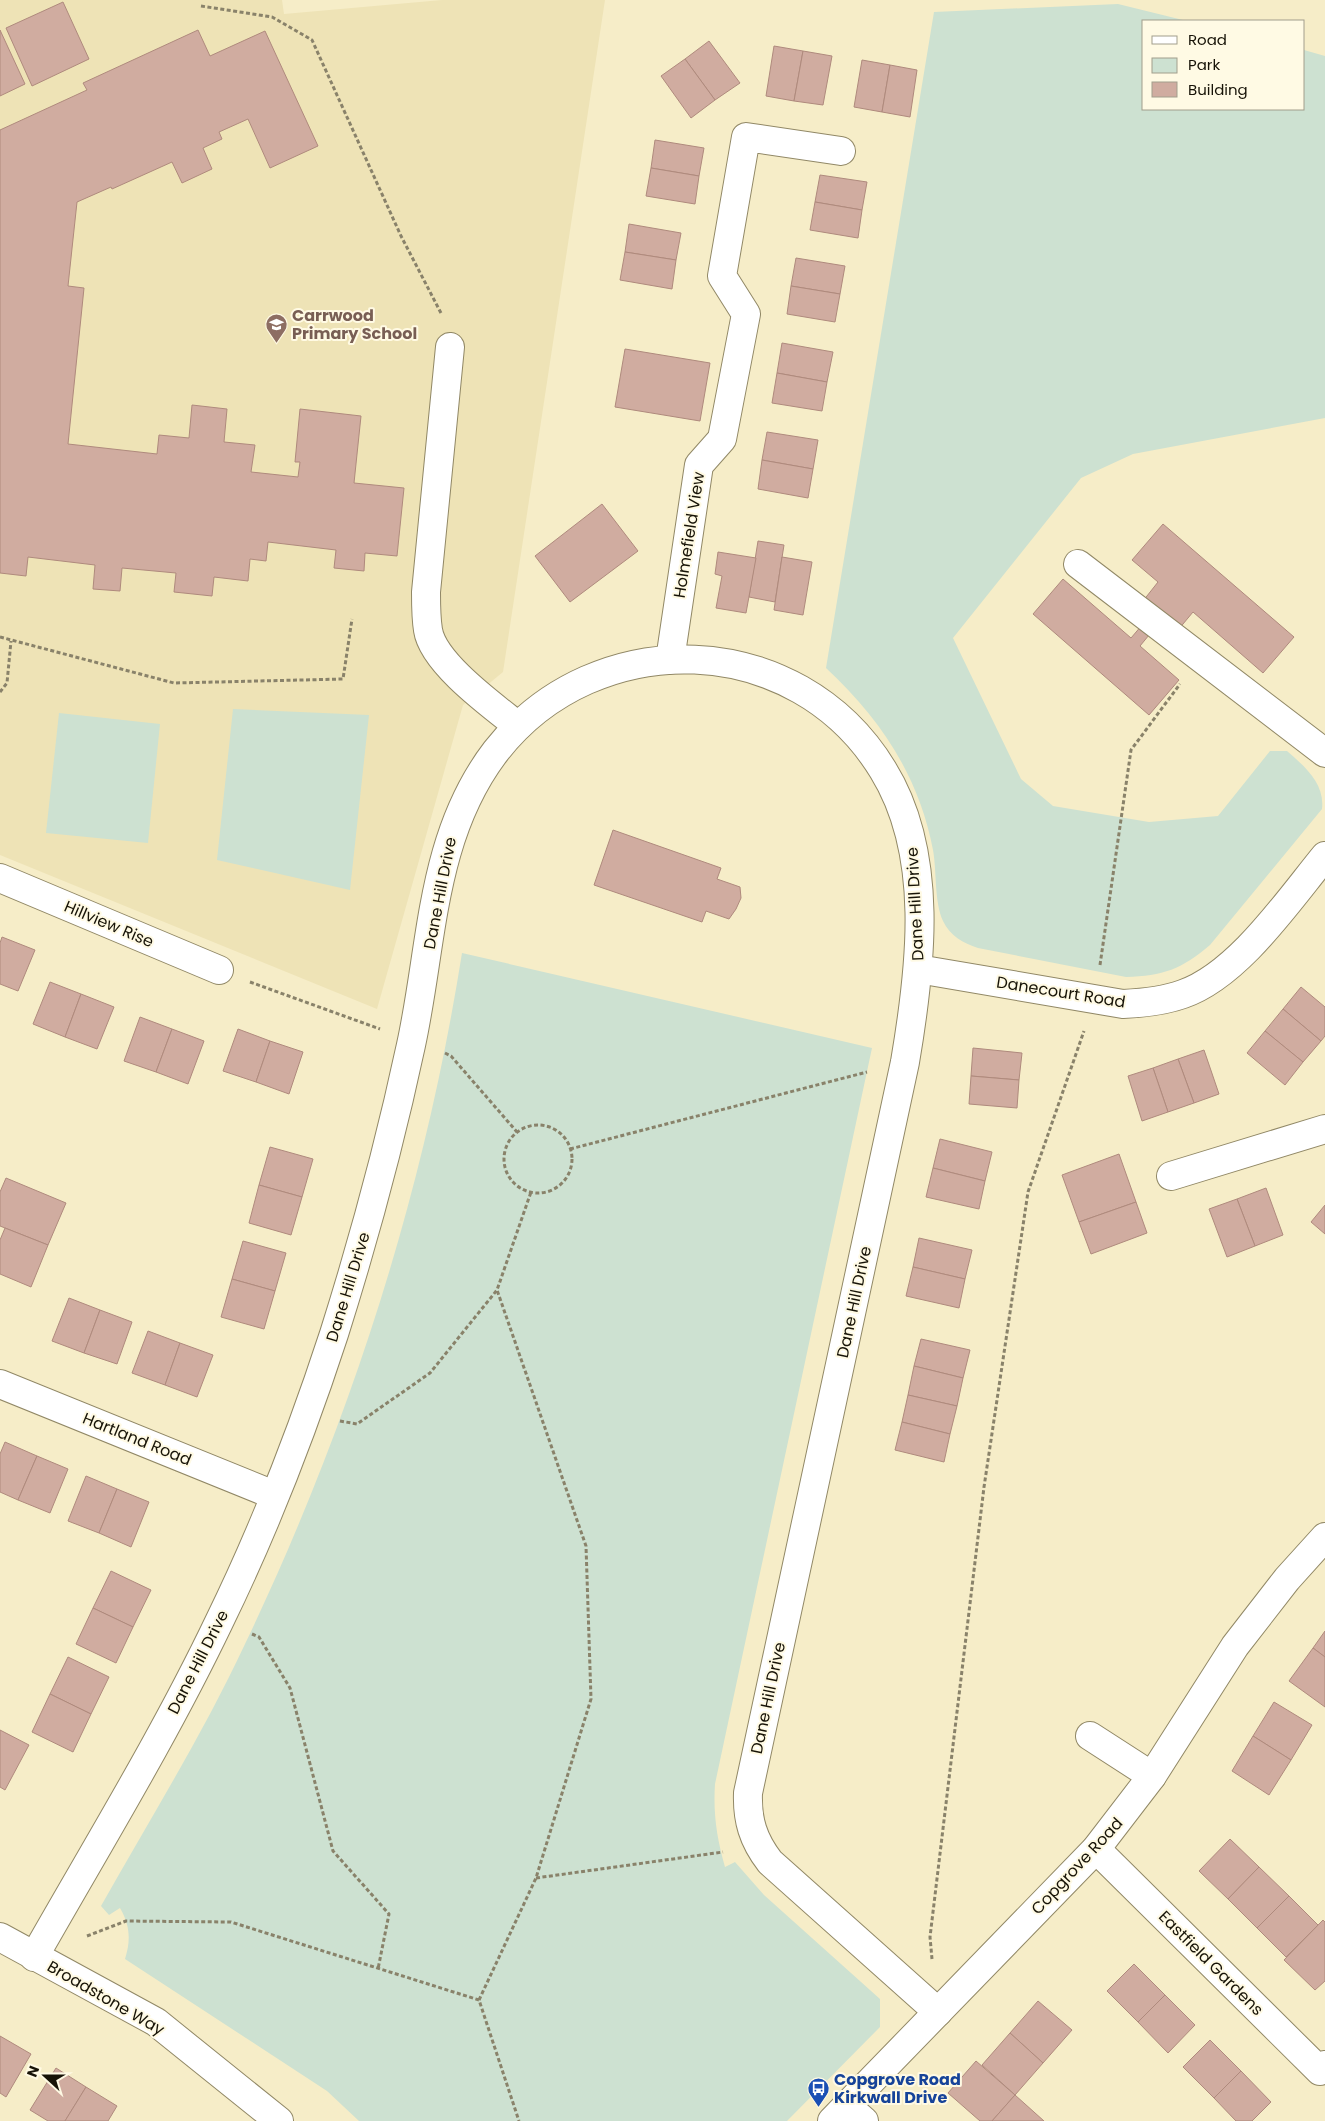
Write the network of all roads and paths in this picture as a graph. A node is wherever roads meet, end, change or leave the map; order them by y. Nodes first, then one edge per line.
1 (201, 6) dead end
2 (841, 151) dead end
3 (450, 347) joint
4 (1078, 564) dead end
5 (352, 618) dead end
6 (0, 638) edge
7 (11, 640) junction
8 (1199, 658) junction
9 (670, 660) junction
10 (0, 692) edge
11 (518, 726) junction
12 (1325, 752) edge
13 (1325, 856) edge
14 (0, 878) edge
15 (918, 968) junction
16 (219, 970) joint
17 (1095, 1000) junction
18 (412, 1041) junction
19 (905, 1062) junction
20 (1325, 1128) edge
21 (517, 1132) junction
22 (570, 1149) junction
23 (1171, 1176) dead end
24 (531, 1192) junction
25 (497, 1290) junction
26 (0, 1384) edge
27 (305, 1415) junction
28 (274, 1495) junction
29 (1325, 1537) edge
30 (219, 1623) junction
31 (1090, 1736) dead end
32 (1152, 1776) junction
33 (758, 1847) junction
34 (1096, 1849) junction
35 (536, 1878) junction
36 (0, 1937) edge
37 (34, 1956) junction
38 (378, 1969) junction
39 (479, 2000) junction
40 (938, 2012) junction
41 (1325, 2065) edge
42 (847, 2116) edge
43 (278, 2121) edge
44 (519, 2121) edge

1 - 3 path
2 - 9 street, Holmefield View
3 - 11 street
4 - 8 street
5 - 7 path
6 - 7 path
7 - 10 path
8 - 12 street
8 - 17 path
9 - 11 street, Dane Hill Drive
9 - 15 street, Dane Hill Drive
11 - 18 street, Dane Hill Drive
13 - 17 street, Danecourt Road
14 - 16 street, Hillview Rise
15 - 17 street, Danecourt Road
15 - 19 street, Dane Hill Drive
16 - 18 path
17 - 40 path
18 - 21 path
18 - 27 street, Dane Hill Drive
19 - 22 path
19 - 33 street, Dane Hill Drive
20 - 23 street
21 - 22 path
21 - 24 path
22 - 24 path
24 - 25 path
25 - 27 path
25 - 35 path
26 - 28 street, Hartland Road
27 - 28 street, Dane Hill Drive
28 - 30 street, Dane Hill Drive
29 - 32 street, Copgrove Road
30 - 37 street, Dane Hill Drive
30 - 38 path
31 - 32 street
32 - 34 street, Copgrove Road
33 - 35 path
33 - 40 street, Dane Hill Drive
34 - 40 street, Copgrove Road
34 - 41 street, Eastfield Gardens
35 - 39 path
36 - 37 street, Broadstone Way
37 - 38 path
37 - 43 street, Broadstone Way
38 - 39 path
39 - 44 path
40 - 42 street, Copgrove Road

